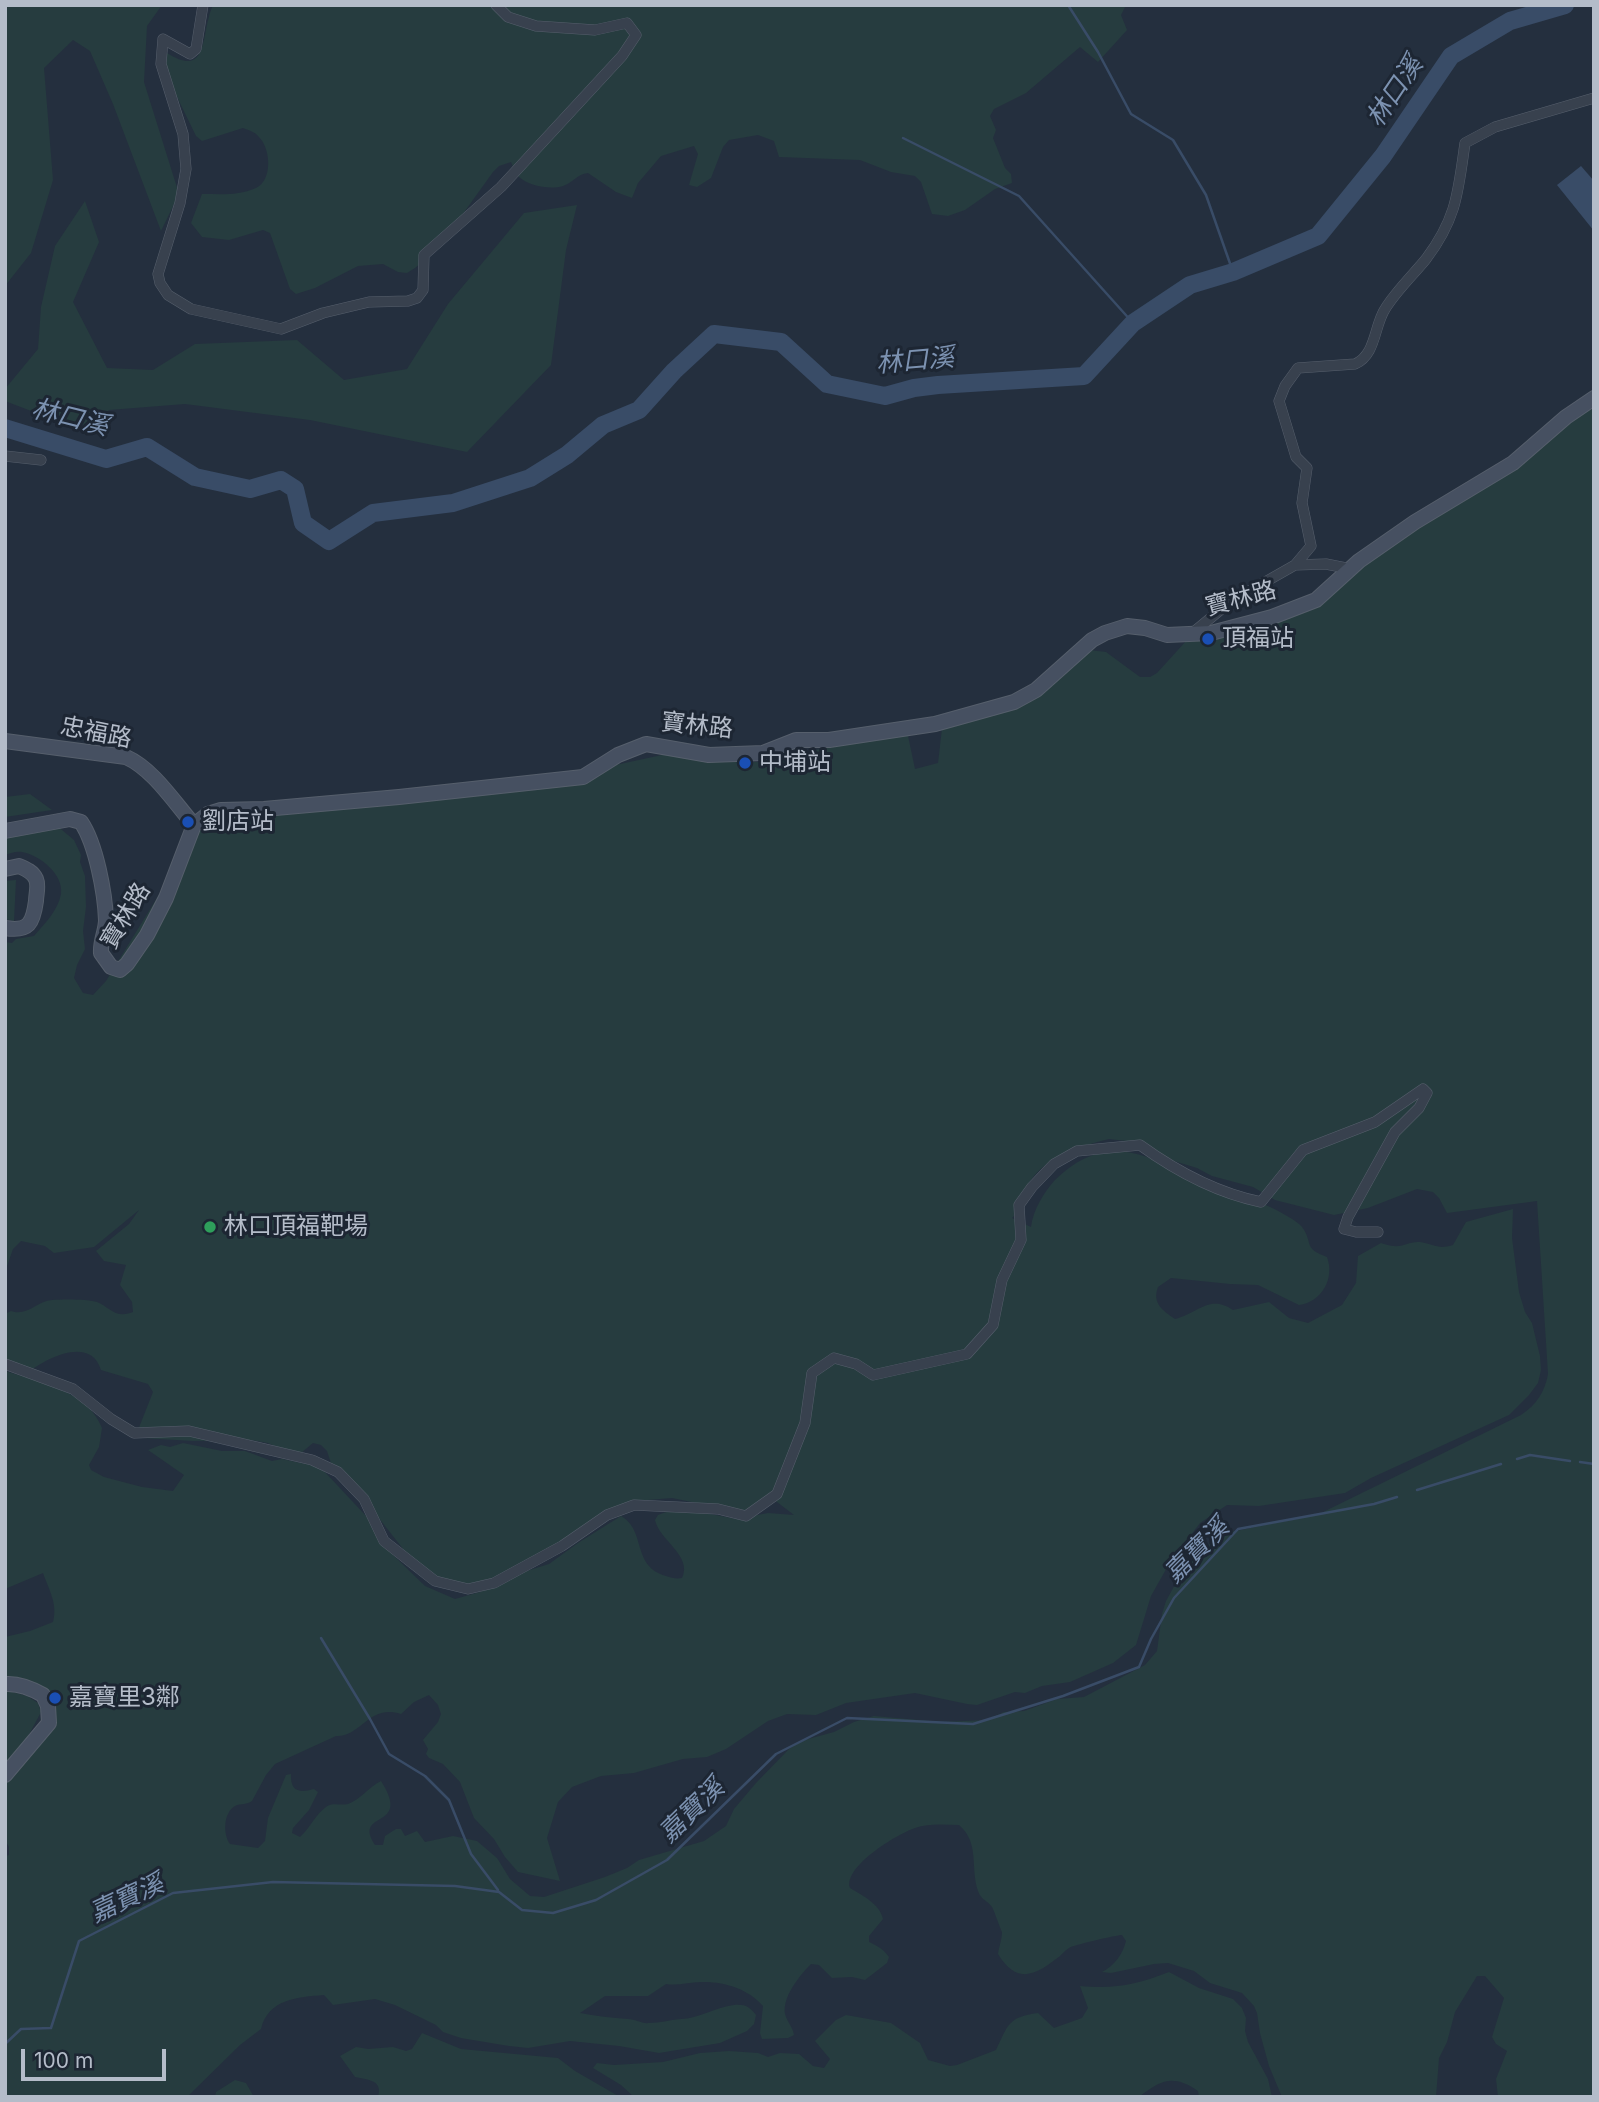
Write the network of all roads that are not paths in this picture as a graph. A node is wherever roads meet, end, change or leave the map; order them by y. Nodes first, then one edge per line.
1 (203, 5) edge
2 (496, 5) edge
3 (1594, 98) edge
4 (1594, 398) edge
5 (5, 456) edge
6 (41, 460) dead end
7 (1295, 565) junction
8 (1351, 569) junction
9 (1190, 635) junction
10 (5, 741) edge
11 (194, 825) junction
12 (5, 831) edge
13 (5, 869) edge
14 (5, 928) edge
15 (1378, 1232) dead end
16 (5, 1364) edge
17 (5, 1684) edge
18 (5, 1774) edge

1 - 2 street
3 - 7 street
4 - 8 main road, 寶林路
5 - 6 street
7 - 8 street
7 - 9 street
8 - 9 main road, 寶林路
9 - 11 main road, 寶林路
10 - 11 main road, 忠福路
11 - 12 main road, 寶林路
13 - 14 main road
15 - 16 street
17 - 18 main road

